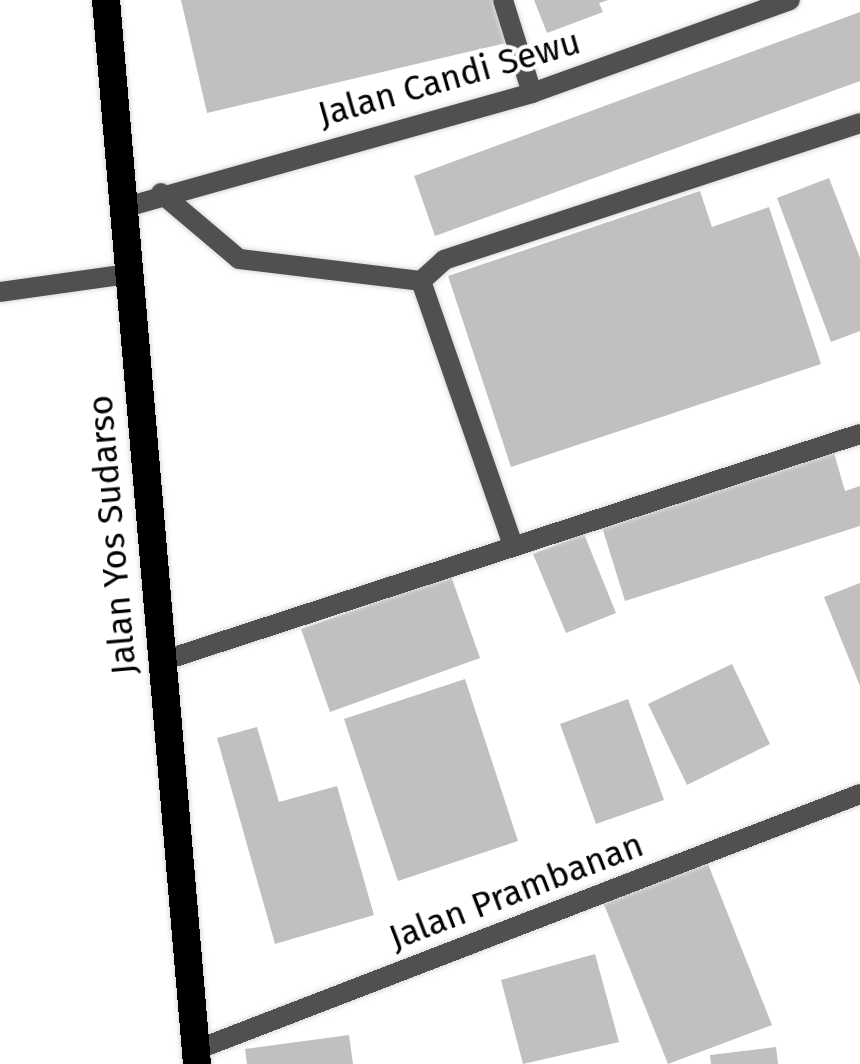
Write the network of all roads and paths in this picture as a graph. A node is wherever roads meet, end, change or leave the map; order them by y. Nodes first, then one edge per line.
1 (106, 0) edge
2 (503, 0) edge
3 (790, 0) edge
4 (532, 92) junction
5 (860, 122) edge
6 (161, 193) junction
7 (123, 208) junction
8 (128, 274) junction
9 (421, 280) junction
10 (0, 292) edge
11 (860, 434) edge
12 (513, 545) junction
13 (160, 662) junction
14 (860, 794) edge
15 (197, 1057) edge

1 - 7 highway, Jalan Yos Sudarso
2 - 4 street
3 - 4 street, Jalan Candi Sewu
4 - 6 street, Jalan Candi Sewu
5 - 9 street
6 - 7 street, Jalan Candi Sewu
6 - 9 street
7 - 8 highway, Jalan Yos Sudarso
8 - 10 street
8 - 13 highway, Jalan Yos Sudarso
9 - 12 street
11 - 12 street
12 - 13 street
13 - 15 highway, Jalan Yos Sudarso
14 - 15 street, Jalan Prambanan

